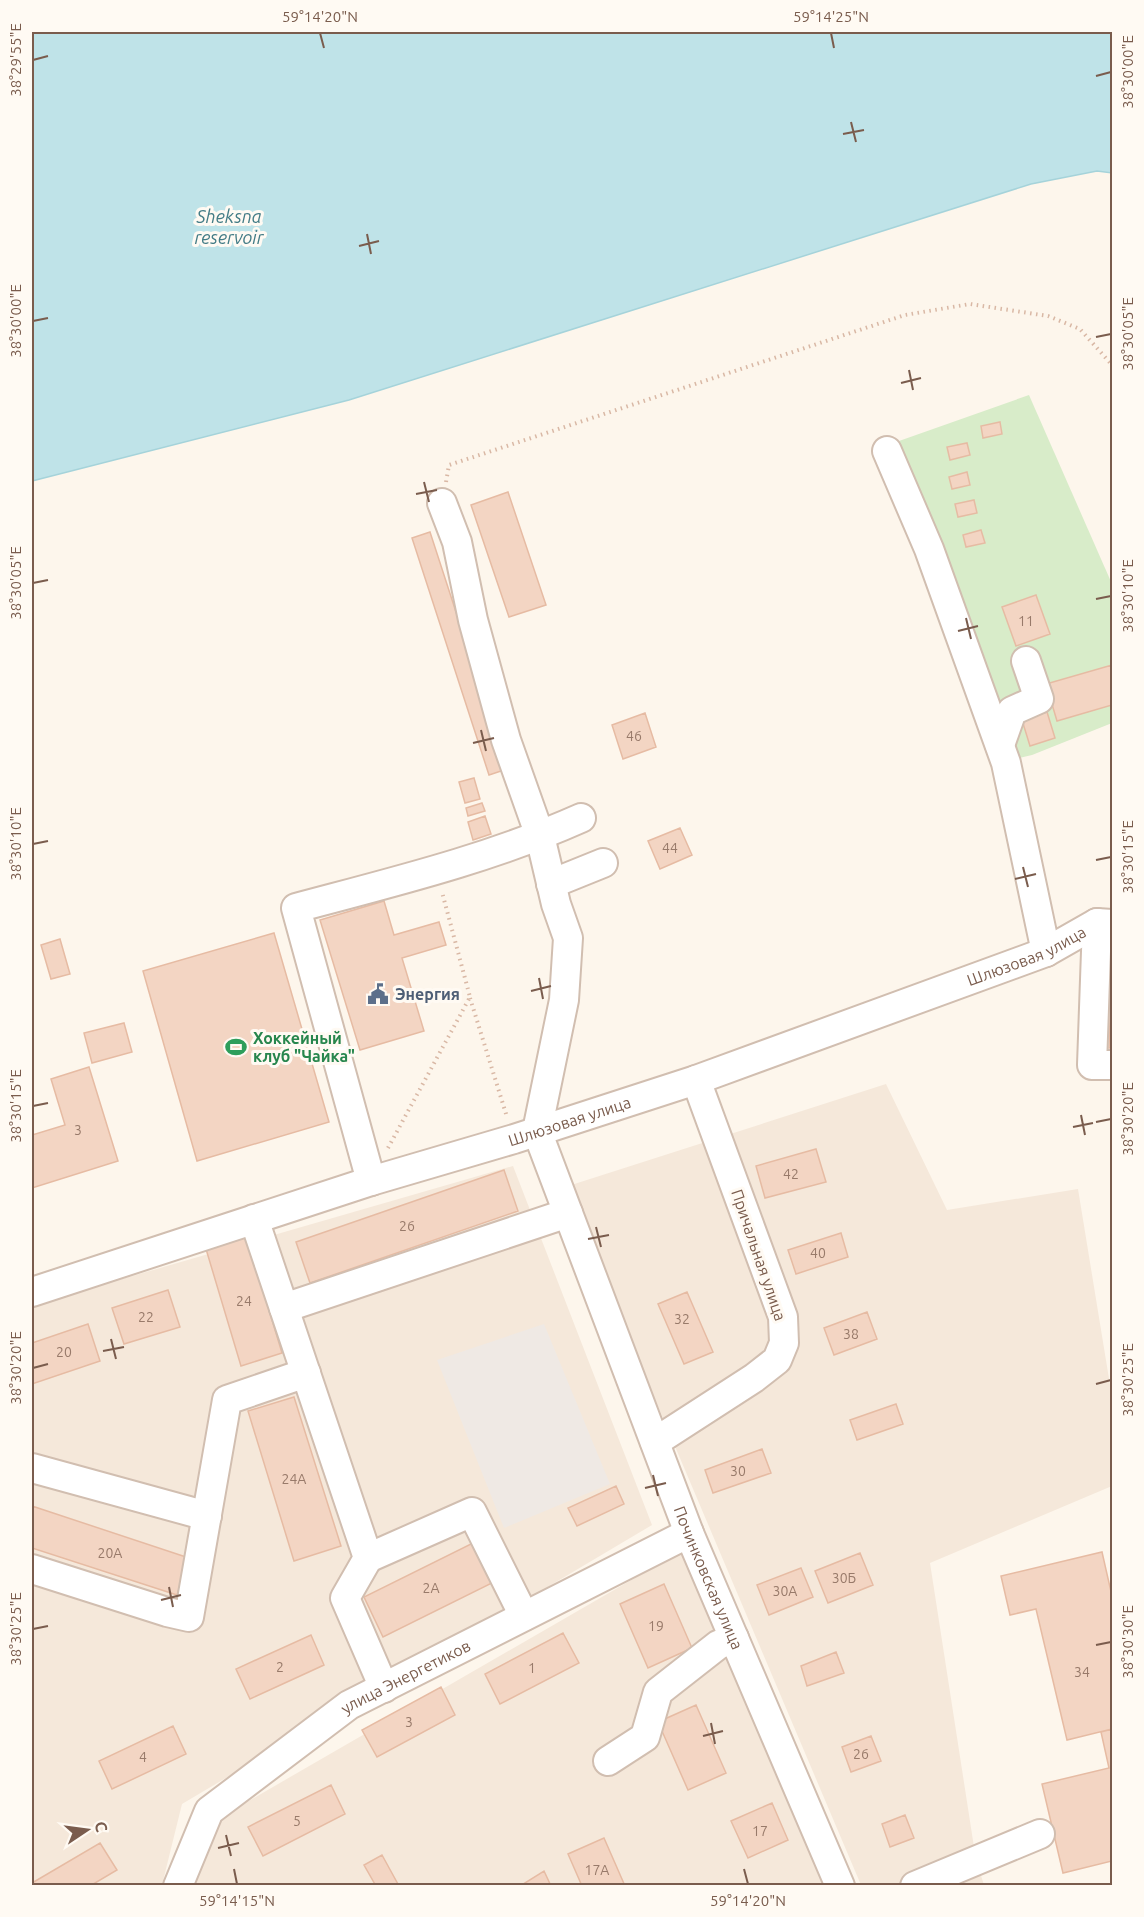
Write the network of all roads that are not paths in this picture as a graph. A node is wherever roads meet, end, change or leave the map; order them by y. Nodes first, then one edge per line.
1 (887, 451) dead end
2 (442, 503) road end
3 (1026, 661) dead end
4 (1000, 745) junction
5 (581, 818) dead end
6 (540, 836) junction
7 (603, 864) dead end
8 (551, 884) junction
9 (1105, 924) edge
10 (1046, 952) junction
11 (1113, 1065) edge
12 (696, 1080) junction
13 (525, 1135) junction
14 (371, 1181) junction
15 (568, 1213) junction
16 (254, 1219) junction
17 (32, 1292) edge
18 (284, 1308) junction
19 (306, 1373) junction
20 (655, 1442) junction
21 (32, 1468) edge
22 (207, 1516) junction
23 (689, 1533) junction
24 (368, 1558) junction
25 (32, 1569) edge
26 (524, 1616) junction
27 (734, 1638) junction
28 (384, 1688) junction
29 (608, 1761) dead end
30 (1040, 1834) dead end
31 (178, 1886) edge
32 (840, 1886) edge
33 (915, 1886) edge

1 - 4 street
2 - 6 street
3 - 4 street
4 - 10 street
5 - 6 street
6 - 8 street
6 - 14 street
7 - 8 street
8 - 13 street
9 - 10 street, Шлюзовая улица
9 - 11 street, Шлюзовая улица
10 - 12 street, Шлюзовая улица
12 - 13 street, Шлюзовая улица
12 - 20 street, Причальная улица
13 - 14 street, Шлюзовая улица
13 - 15 street, Починковская улица
14 - 16 street, Шлюзовая улица
15 - 18 street
15 - 20 street, Починковская улица
16 - 17 street, Шлюзовая улица
16 - 18 street
18 - 19 street
19 - 22 street
19 - 24 street
20 - 23 street, Починковская улица
21 - 22 street
22 - 25 street
23 - 26 street, улица Энергетиков
23 - 27 street, Починковская улица
24 - 26 street
24 - 28 street
26 - 28 street, улица Энергетиков
27 - 29 street
27 - 32 street, Починковская улица
28 - 31 street, улица Энергетиков
30 - 33 street

